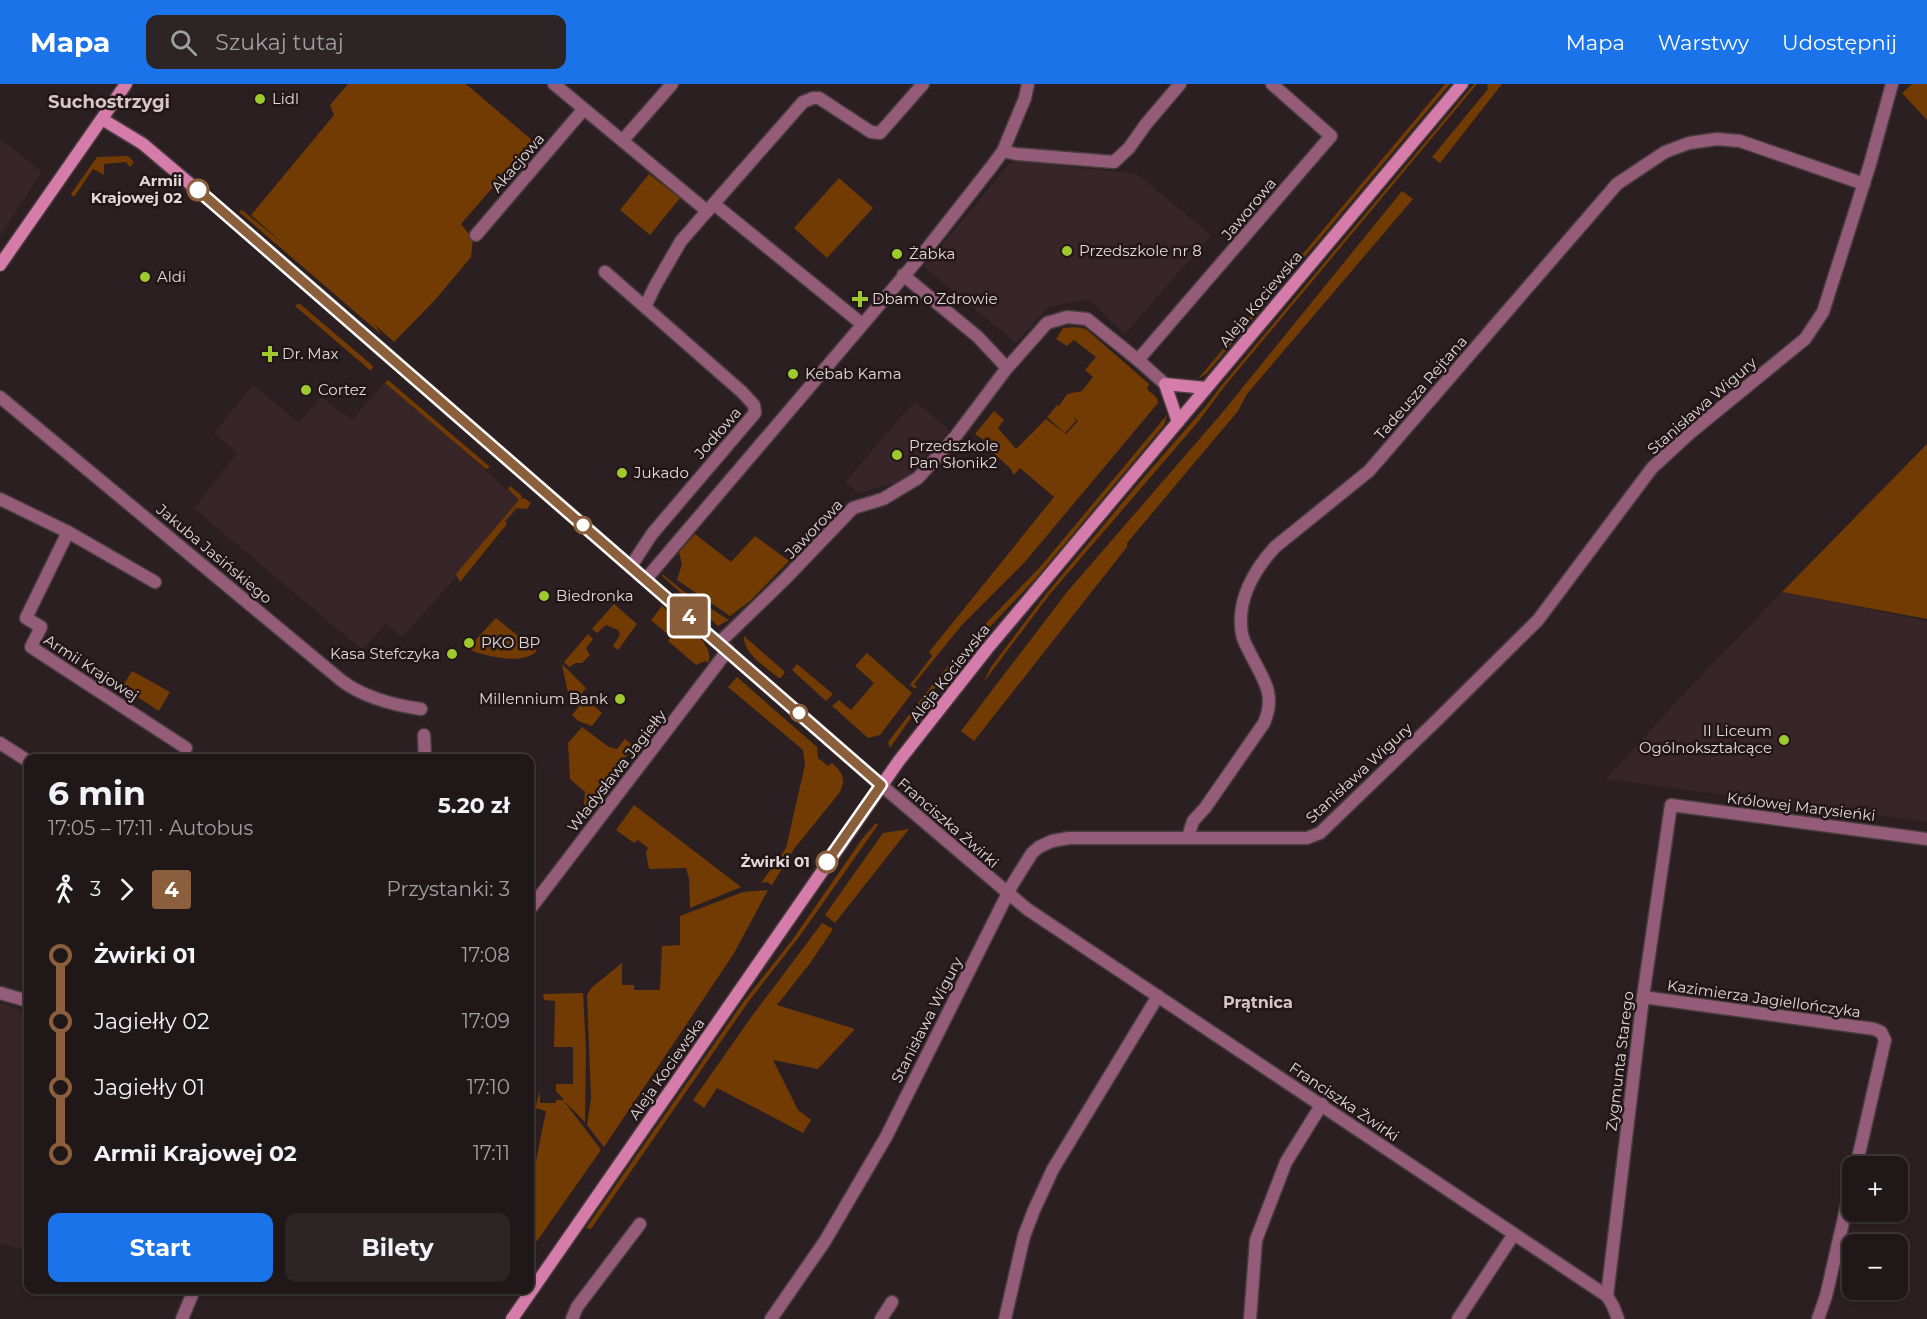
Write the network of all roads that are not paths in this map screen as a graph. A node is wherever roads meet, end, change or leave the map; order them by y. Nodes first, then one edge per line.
1 (126, 84) edge
2 (554, 84) edge
3 (672, 84) edge
4 (923, 84) edge
5 (1028, 84) edge
6 (1180, 84) edge
7 (1272, 84) edge
8 (1462, 84) edge
9 (1892, 84) edge
10 (584, 110) junction
11 (102, 119) junction
12 (623, 140) junction
13 (1004, 151) junction
14 (1864, 184) junction
15 (711, 207) junction
16 (476, 235) dead end
17 (0, 264) edge
18 (605, 273) dead end
19 (903, 275) junction
20 (645, 307) junction
21 (862, 324) junction
22 (1138, 360) junction
23 (1007, 368) junction
24 (1165, 384) junction
25 (1206, 388) junction
26 (0, 397) edge
27 (1178, 422) junction
28 (0, 500) edge
29 (68, 532) junction
30 (631, 566) junction
31 (646, 579) junction
32 (155, 582) dead end
33 (723, 646) junction
34 (421, 709) dead end
35 (424, 735) dead end
36 (0, 743) edge
37 (186, 748) dead end
38 (425, 754) edge
39 (24, 758) edge
40 (881, 785) junction
41 (1671, 806) joint
42 (1188, 837) junction
43 (1927, 839) edge
44 (1008, 894) junction
45 (534, 904) edge
46 (0, 993) edge
47 (1158, 996) junction
48 (1642, 997) junction
49 (24, 1000) edge
50 (1322, 1104) junction
51 (1859, 1156) edge
52 (1843, 1222) edge
53 (640, 1224) dead end
54 (1514, 1234) junction
55 (534, 1287) edge
56 (192, 1294) edge
57 (529, 1294) edge
58 (1607, 1296) junction
59 (892, 1302) dead end
60 (182, 1319) edge
61 (512, 1319) edge
62 (572, 1319) edge
63 (771, 1319) edge
64 (881, 1319) edge
65 (1005, 1319) edge
66 (1250, 1319) edge
67 (1458, 1319) edge
68 (1618, 1319) edge
69 (1818, 1319) edge

1 - 11 street
2 - 10 street
3 - 12 street
4 - 15 street
5 - 13 street
6 - 13 street
7 - 22 street, Jaworowa
8 - 25 street, Aleja Kociewska
9 - 14 street, Stanisława Wigury
10 - 12 street
10 - 16 street, Akacjowa
11 - 17 street
11 - 30 street, Franciszka Żwirki
12 - 15 street
13 - 19 street
14 - 42 street, Stanisława Wigury
14 - 42 street, Tadeusza Rejtana
15 - 20 street
15 - 21 street
18 - 20 street, Jodłowa
19 - 21 street
19 - 23 street
20 - 30 street, Jodłowa
21 - 31 street
22 - 23 street, Jaworowa
22 - 24 street, Jaworowa
23 - 33 street, Jaworowa
24 - 25 street
24 - 27 street
25 - 27 street, Aleja Kociewska
26 - 34 street, Jakuba Jasińskiego
27 - 40 street, Aleja Kociewska
28 - 29 street
29 - 32 street
29 - 37 street, Armii Krajowej
30 - 31 street, Franciszka Żwirki
31 - 33 street, Franciszka Żwirki
33 - 40 street, Franciszka Żwirki
33 - 45 street, Władysława Jagiełły
35 - 38 street
36 - 39 street
40 - 44 street, Franciszka Żwirki
40 - 55 street, Aleja Kociewska
41 - 43 street, Królowej Marysieńki
41 - 48 street, Zygmunta Starego
42 - 44 street, Stanisława Wigury
44 - 47 street, Franciszka Żwirki
44 - 63 street, Stanisława Wigury
46 - 49 street
47 - 50 street, Franciszka Żwirki
47 - 65 street
48 - 51 street, Kazimierza Jagiellończyka
48 - 58 street, Zygmunta Starego
50 - 54 street, Franciszka Żwirki
50 - 66 street
52 - 69 street
53 - 62 street
54 - 58 street, Franciszka Żwirki
54 - 67 street
56 - 60 street
57 - 61 street, Aleja Kociewska
58 - 68 street
59 - 64 street

